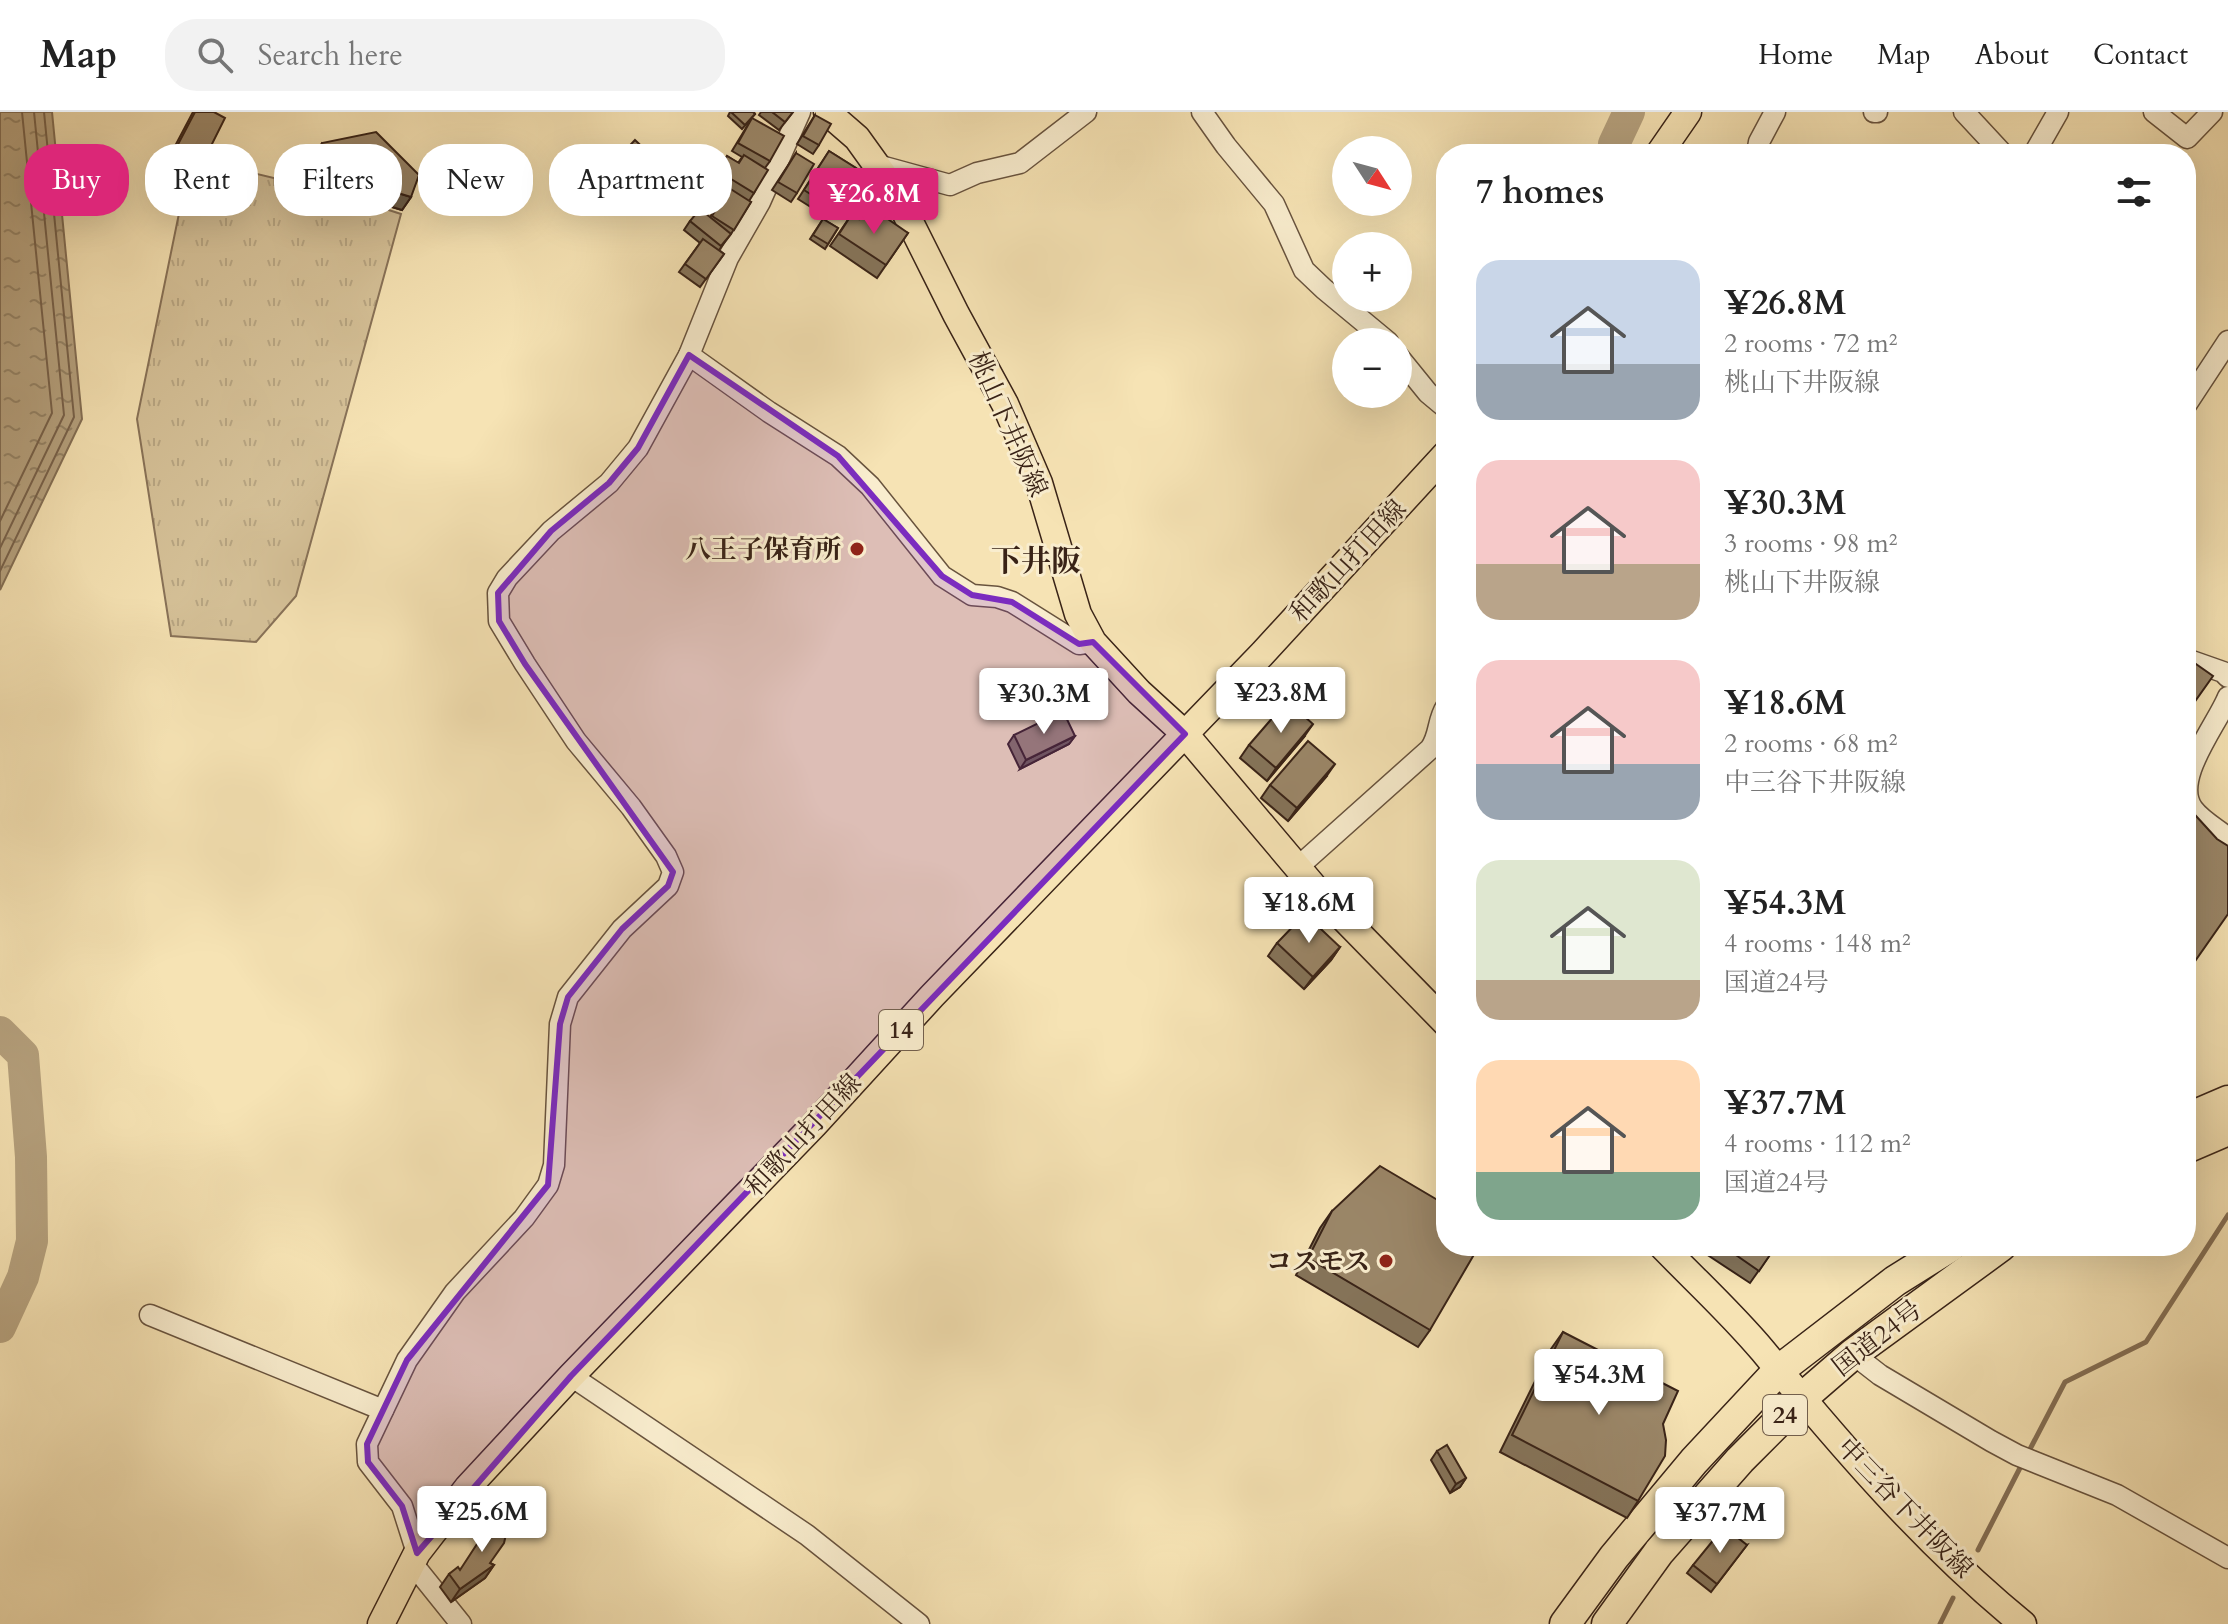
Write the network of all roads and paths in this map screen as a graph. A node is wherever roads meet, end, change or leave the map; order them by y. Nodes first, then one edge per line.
1 (800, 112) edge
2 (827, 112) edge
3 (1086, 112) edge
4 (1202, 112) edge
5 (1688, 112) edge
6 (1775, 112) edge
7 (1964, 112) edge
8 (2058, 112) edge
9 (2154, 112) edge
10 (2212, 112) edge
11 (1666, 144) edge
12 (1759, 144) edge
13 (1994, 144) edge
14 (2040, 144) edge
15 (877, 165) junction
16 (1371, 328) edge
17 (2228, 341) edge
18 (689, 355) junction
19 (1412, 373) edge
20 (2196, 390) edge
21 (1436, 400) edge
22 (1436, 465) edge
23 (1093, 642) junction
24 (2196, 663) edge
25 (2228, 677) edge
26 (2228, 697) edge
27 (1185, 734) junction
28 (1436, 741) edge
29 (2196, 756) edge
30 (2196, 811) edge
31 (2228, 838) edge
32 (1298, 867) junction
33 (1436, 1012) edge
34 (2228, 1101) edge
35 (2196, 1115) edge
36 (2228, 1130) edge
37 (2196, 1144) edge
38 (1672, 1256) edge
39 (1935, 1256) edge
40 (1987, 1256) edge
41 (150, 1315) dead end
42 (1853, 1354) junction
43 (1778, 1371) junction
44 (571, 1376) junction
45 (1801, 1399) junction
46 (383, 1410) junction
47 (414, 1558) junction
48 (2228, 1558) edge
49 (381, 1624) edge
50 (461, 1624) edge
51 (919, 1624) edge
52 (1565, 1624) edge
53 (1607, 1624) edge
54 (2023, 1624) edge

1 - 18 street
2 - 15 main road, 桃山下井阪線
3 - 15 street
4 - 16 street
5 - 11 main road
6 - 12 street
7 - 13 street
8 - 14 street
9 - 10 street
15 - 23 main road, 桃山下井阪線
17 - 20 street
18 - 23 street
18 - 46 street
19 - 21 street
22 - 27 main road, 和歌山打田線 / 14
23 - 27 main road, 桃山下井阪線
24 - 25 street
26 - 29 street
27 - 32 main road
27 - 44 main road, 和歌山打田線 / 14
28 - 32 street
30 - 31 street
32 - 33 main road
34 - 35 highway
36 - 37 highway
38 - 43 main road, 中三谷下井阪線
39 - 43 highway, 国道24号 / 24
40 - 42 highway, 国道24号 / 24
41 - 46 street
42 - 45 highway, 国道24号 / 24
42 - 48 street
43 - 45 main road, 中三谷下井阪線
43 - 52 highway, 国道24号 / 24
44 - 47 main road, 和歌山打田線 / 14
44 - 51 street
45 - 53 highway, 国道24号 / 24
45 - 54 main road, 中三谷下井阪線
46 - 47 street
47 - 49 main road, 和歌山打田線 / 14
47 - 50 street

